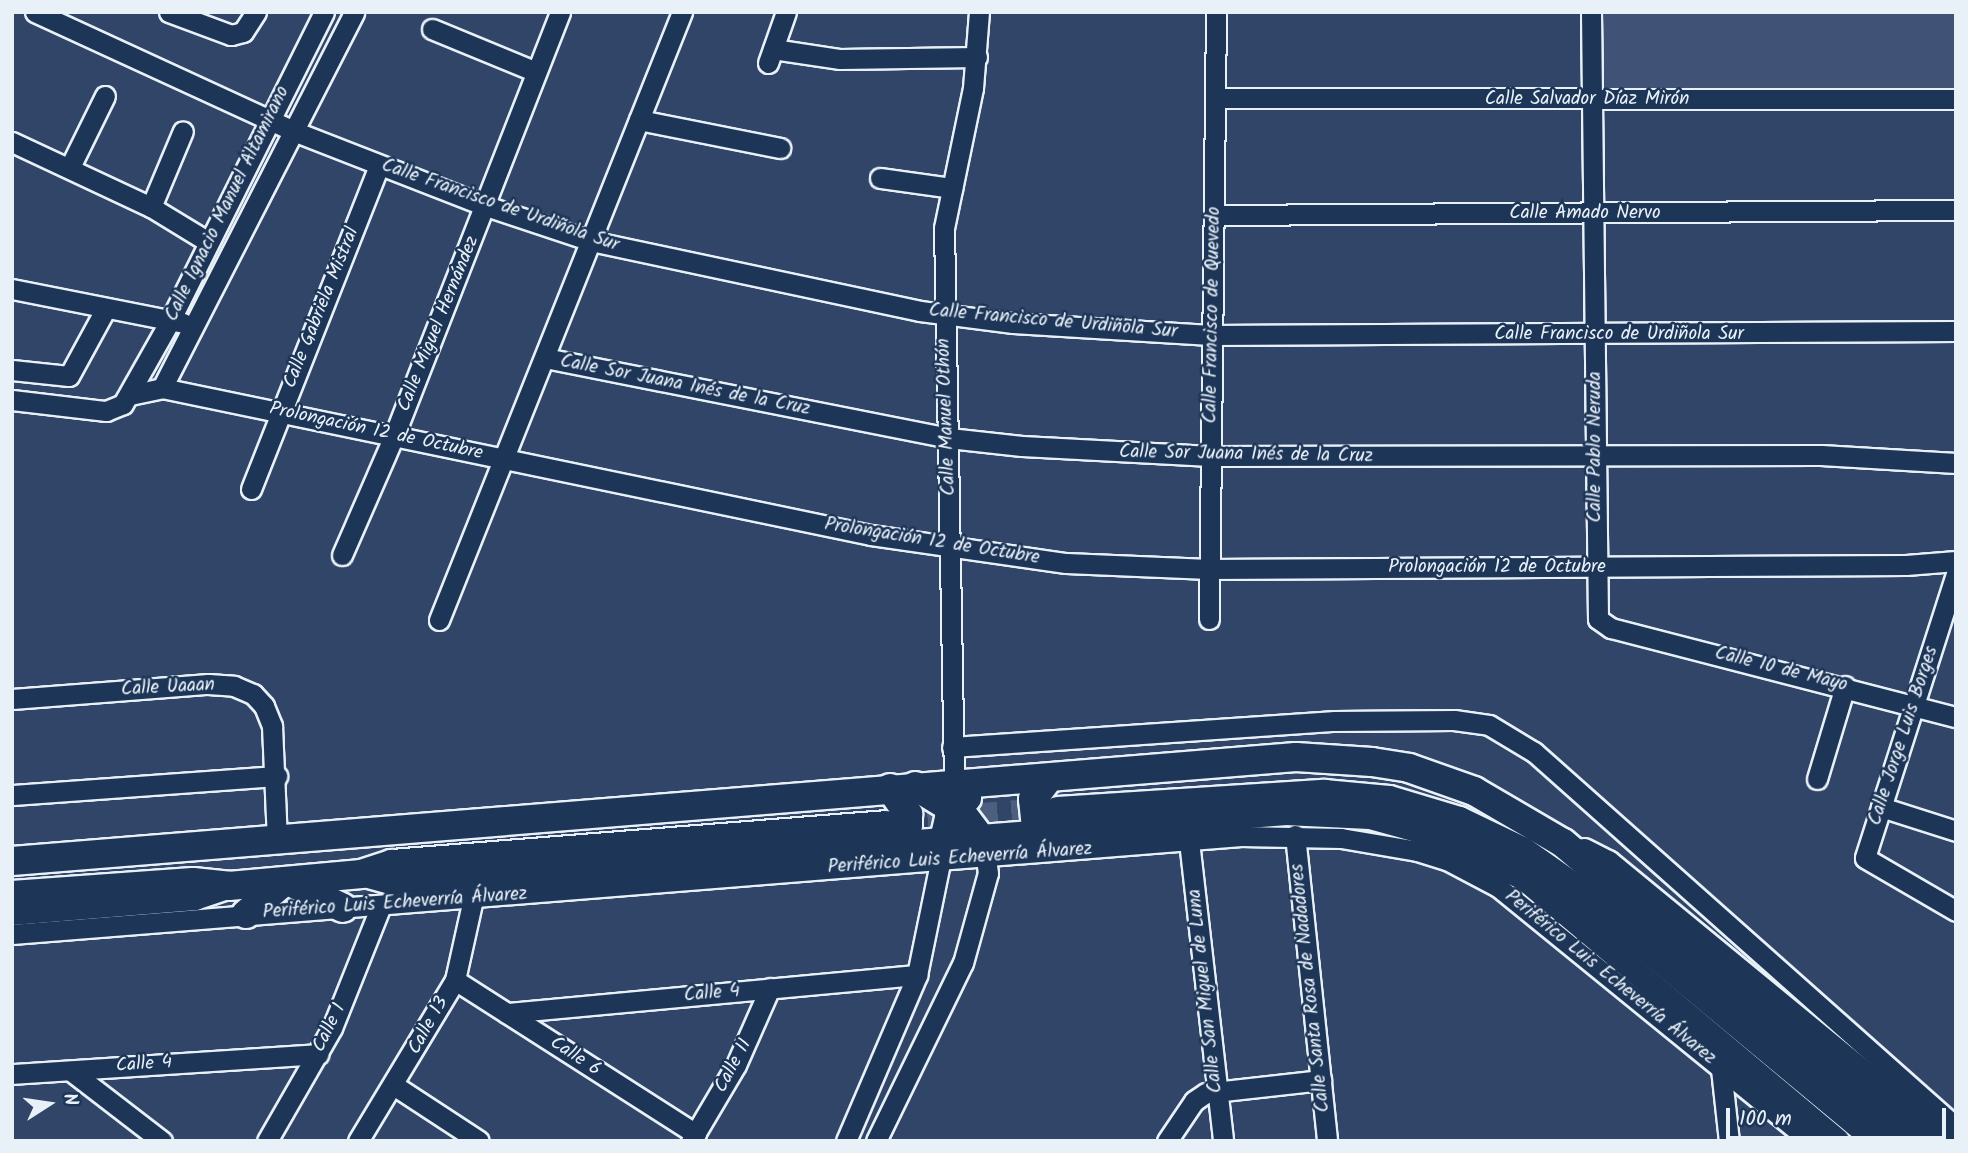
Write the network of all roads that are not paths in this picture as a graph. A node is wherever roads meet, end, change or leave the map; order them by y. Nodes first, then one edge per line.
1 (34, 12) edge
2 (169, 12) edge
3 (256, 12) edge
4 (324, 12) edge
5 (354, 12) edge
6 (560, 12) edge
7 (682, 12) edge
8 (786, 12) edge
9 (979, 12) edge
10 (1216, 12) edge
11 (1591, 12) edge
12 (432, 29) dead end
13 (977, 57) junction
14 (534, 71) junction
15 (105, 96) dead end
16 (1218, 98) junction
17 (1956, 99) edge
18 (1592, 100) junction
19 (268, 119) junction
20 (639, 120) junction
21 (291, 130) junction
22 (183, 131) dead end
23 (12, 142) edge
24 (780, 148) dead end
25 (379, 166) junction
26 (70, 167) junction
27 (880, 178) dead end
28 (952, 188) junction
29 (486, 206) junction
30 (151, 207) junction
31 (1956, 210) edge
32 (1593, 214) junction
33 (1215, 215) junction
34 (207, 241) junction
35 (591, 241) junction
36 (12, 289) edge
37 (106, 308) junction
38 (944, 315) junction
39 (172, 319) junction
40 (192, 326) junction
41 (1956, 331) edge
42 (1211, 335) junction
43 (1595, 336) junction
44 (544, 358) junction
45 (12, 370) edge
46 (162, 388) junction
47 (130, 395) junction
48 (12, 400) edge
49 (280, 412) junction
50 (394, 436) junction
51 (949, 439) junction
52 (1211, 456) junction
53 (1596, 457) junction
54 (504, 459) junction
55 (1956, 463) edge
56 (251, 489) dead end
57 (950, 549) junction
58 (342, 555) dead end
59 (1956, 561) edge
60 (1597, 567) junction
61 (1209, 569) junction
62 (1956, 574) edge
63 (1209, 619) dead end
64 (439, 621) dead end
65 (1605, 626) joint
66 (1845, 686) junction
67 (12, 699) edge
68 (1913, 704) junction
69 (1956, 718) edge
70 (952, 747) junction
71 (277, 776) junction
72 (1049, 778) junction
73 (1818, 779) dead end
74 (902, 787) junction
75 (12, 795) edge
76 (954, 796) junction
77 (1881, 807) junction
78 (1053, 821) junction
79 (1956, 831) edge
80 (892, 834) junction
81 (1295, 835) junction
82 (277, 841) junction
83 (1189, 841) junction
84 (1563, 843) junction
85 (984, 847) junction
86 (943, 850) junction
87 (12, 861) edge
88 (286, 881) junction
89 (229, 886) junction
90 (12, 895) edge
91 (472, 900) junction
92 (343, 908) junction
93 (380, 908) junction
94 (1956, 911) edge
95 (12, 913) edge
96 (246, 914) junction
97 (12, 934) edge
98 (917, 975) junction
99 (455, 980) junction
100 (770, 988) junction
101 (1699, 1008) junction
102 (507, 1013) junction
103 (318, 1054) junction
104 (1721, 1069) junction
105 (71, 1071) junction
106 (12, 1074) edge
107 (1321, 1080) junction
108 (395, 1086) junction
109 (1218, 1091) junction
110 (856, 1121) junction
111 (1956, 1127) edge
112 (693, 1137) edge
113 (885, 1138) edge
114 (1820, 1138) edge
115 (1914, 1140) edge
116 (162, 1141) edge
117 (267, 1141) edge
118 (358, 1141) edge
119 (479, 1141) edge
120 (846, 1141) edge
121 (1167, 1141) edge
122 (1223, 1141) edge
123 (1327, 1141) edge
124 (1729, 1141) edge
125 (1879, 1141) edge
126 (1946, 1141) edge

1 - 19 street, Calle Francisco de Urdiñola Sur
2 - 3 street
4 - 19 street, Calle Ignacio Manuel Altamirano
5 - 21 street, Calle Ignacio Manuel Altamirano
6 - 14 street, Calle Miguel Hernández
7 - 20 street
8 - 13 street
9 - 13 street, Calle Manuel Othón
10 - 16 street, Calle Francisco de Quevedo
11 - 18 street, Calle Pablo Neruda
12 - 14 street
13 - 28 street, Calle Manuel Othón
14 - 29 street, Calle Miguel Hernández
15 - 26 street
16 - 18 street, Calle Salvador Díaz Mirón
16 - 33 street, Calle Francisco de Quevedo
17 - 18 street, Calle Salvador Díaz Mirón
18 - 32 street, Calle Pablo Neruda
19 - 21 street, Calle Francisco de Urdiñola Sur
19 - 34 street, Calle Ignacio Manuel Altamirano
20 - 24 street
20 - 35 street
21 - 25 street, Calle Francisco de Urdiñola Sur
21 - 40 street, Calle Ignacio Manuel Altamirano
22 - 30 street
23 - 26 street
25 - 29 street, Calle Francisco de Urdiñola Sur
25 - 49 street, Calle Gabriela Mistral
26 - 30 street
27 - 28 street
28 - 38 street, Calle Manuel Othón
29 - 35 street, Calle Francisco de Urdiñola Sur
29 - 50 street, Calle Miguel Hernández
30 - 34 street
31 - 32 street, Calle Amado Nervo
32 - 33 street, Calle Amado Nervo
32 - 43 street, Calle Pablo Neruda
33 - 42 street, Calle Francisco de Quevedo
34 - 39 street, Calle Ignacio Manuel Altamirano
35 - 38 street, Calle Francisco de Urdiñola Sur
35 - 44 street
36 - 37 street
37 - 39 street
37 - 45 street
38 - 42 street, Calle Francisco de Urdiñola Sur
38 - 51 street, Calle Manuel Othón
39 - 40 street
39 - 47 street, Calle Ignacio Manuel Altamirano
40 - 46 street, Calle Ignacio Manuel Altamirano
41 - 43 street, Calle Francisco de Urdiñola Sur
42 - 43 street, Calle Francisco de Urdiñola Sur
42 - 52 street, Calle Francisco de Quevedo
43 - 53 street, Calle Pablo Neruda
44 - 51 street, Calle Sor Juana Inés de la Cruz
44 - 54 street
46 - 47 street, Prolongación 12 de Octubre
46 - 49 street, Prolongación 12 de Octubre
47 - 48 street, Prolongación 12 de Octubre
49 - 50 street, Prolongación 12 de Octubre
49 - 56 street, Calle Gabriela Mistral
50 - 54 street, Prolongación 12 de Octubre
50 - 58 street, Calle Miguel Hernández
51 - 52 street, Calle Sor Juana Inés de la Cruz
51 - 57 street, Calle Manuel Othón
52 - 53 street, Calle Sor Juana Inés de la Cruz
52 - 61 street, Calle Francisco de Quevedo
53 - 55 street, Calle Sor Juana Inés de la Cruz
53 - 60 street, Calle Pablo Neruda
54 - 57 street, Prolongación 12 de Octubre
54 - 64 street
57 - 61 street, Prolongación 12 de Octubre
57 - 70 street, Calle Manuel Othón
59 - 60 street, Prolongación 12 de Octubre
60 - 61 street, Prolongación 12 de Octubre
60 - 65 street, Calle Pablo Neruda
61 - 63 street, Calle Francisco de Quevedo
62 - 68 street, Calle Jorge Luis Borges
65 - 66 street, Calle 10 de Mayo
66 - 68 street, Calle 10 de Mayo
66 - 73 street
67 - 71 street, Calle Uaaan
68 - 69 street, Calle 10 de Mayo
68 - 77 street, Calle Jorge Luis Borges
70 - 76 street, Calle Manuel Othón
70 - 111 street
71 - 75 street
71 - 82 street, Calle Uaaan
72 - 76 highway
72 - 78 highway
72 - 84 highway
74 - 76 highway
74 - 80 highway
74 - 82 highway
76 - 85 highway
76 - 86 highway
77 - 79 street
77 - 94 street, Calle Jorge Luis Borges
78 - 85 main road, Periférico Luis Echeverría Álvarez
78 - 101 highway, Periférico Luis Echeverría Álvarez
80 - 86 main road, Periférico Luis Echeverría Álvarez
80 - 88 highway, Periférico Luis Echeverría Álvarez
81 - 83 street, Periférico Luis Echeverría Álvarez
81 - 104 street, Periférico Luis Echeverría Álvarez
81 - 107 street, Calle Santa Rosa de Nadadores
82 - 87 highway
83 - 85 street, Periférico Luis Echeverría Álvarez
83 - 109 street, Calle San Miguel de Luna
84 - 115 highway
84 - 126 main road
85 - 86 main road, Periférico Luis Echeverría Álvarez
85 - 113 street
86 - 91 street, Periférico Luis Echeverría Álvarez
86 - 98 street
88 - 89 highway, Periférico Luis Echeverría Álvarez
88 - 92 highway
88 - 96 highway
89 - 90 highway, Periférico Luis Echeverría Álvarez
89 - 95 main road, Periférico Luis Echeverría Álvarez
91 - 93 street, Periférico Luis Echeverría Álvarez
91 - 99 street, Calle 13
92 - 93 street, Periférico Luis Echeverría Álvarez
92 - 96 street, Periférico Luis Echeverría Álvarez
93 - 103 street, Calle 1
96 - 97 street, Periférico Luis Echeverría Álvarez
98 - 100 street, Calle 4
98 - 110 street
99 - 102 street, Calle 6
99 - 108 street, Calle 13
100 - 102 street, Calle 4
100 - 112 street, Calle 11
101 - 114 main road, Periférico Luis Echeverría Álvarez
101 - 125 highway, Periférico Luis Echeverría Álvarez
102 - 112 street, Calle 6
103 - 105 street, Calle 4
103 - 117 street, Calle 1
104 - 114 street, Periférico Luis Echeverría Álvarez
104 - 124 street
105 - 106 street, Calle 4
105 - 116 street
107 - 109 street
107 - 123 street, Calle Santa Rosa de Nadadores
108 - 118 street, Calle 13
108 - 119 street
109 - 121 street
109 - 122 street, Calle San Miguel de Luna
110 - 113 street
110 - 120 street

